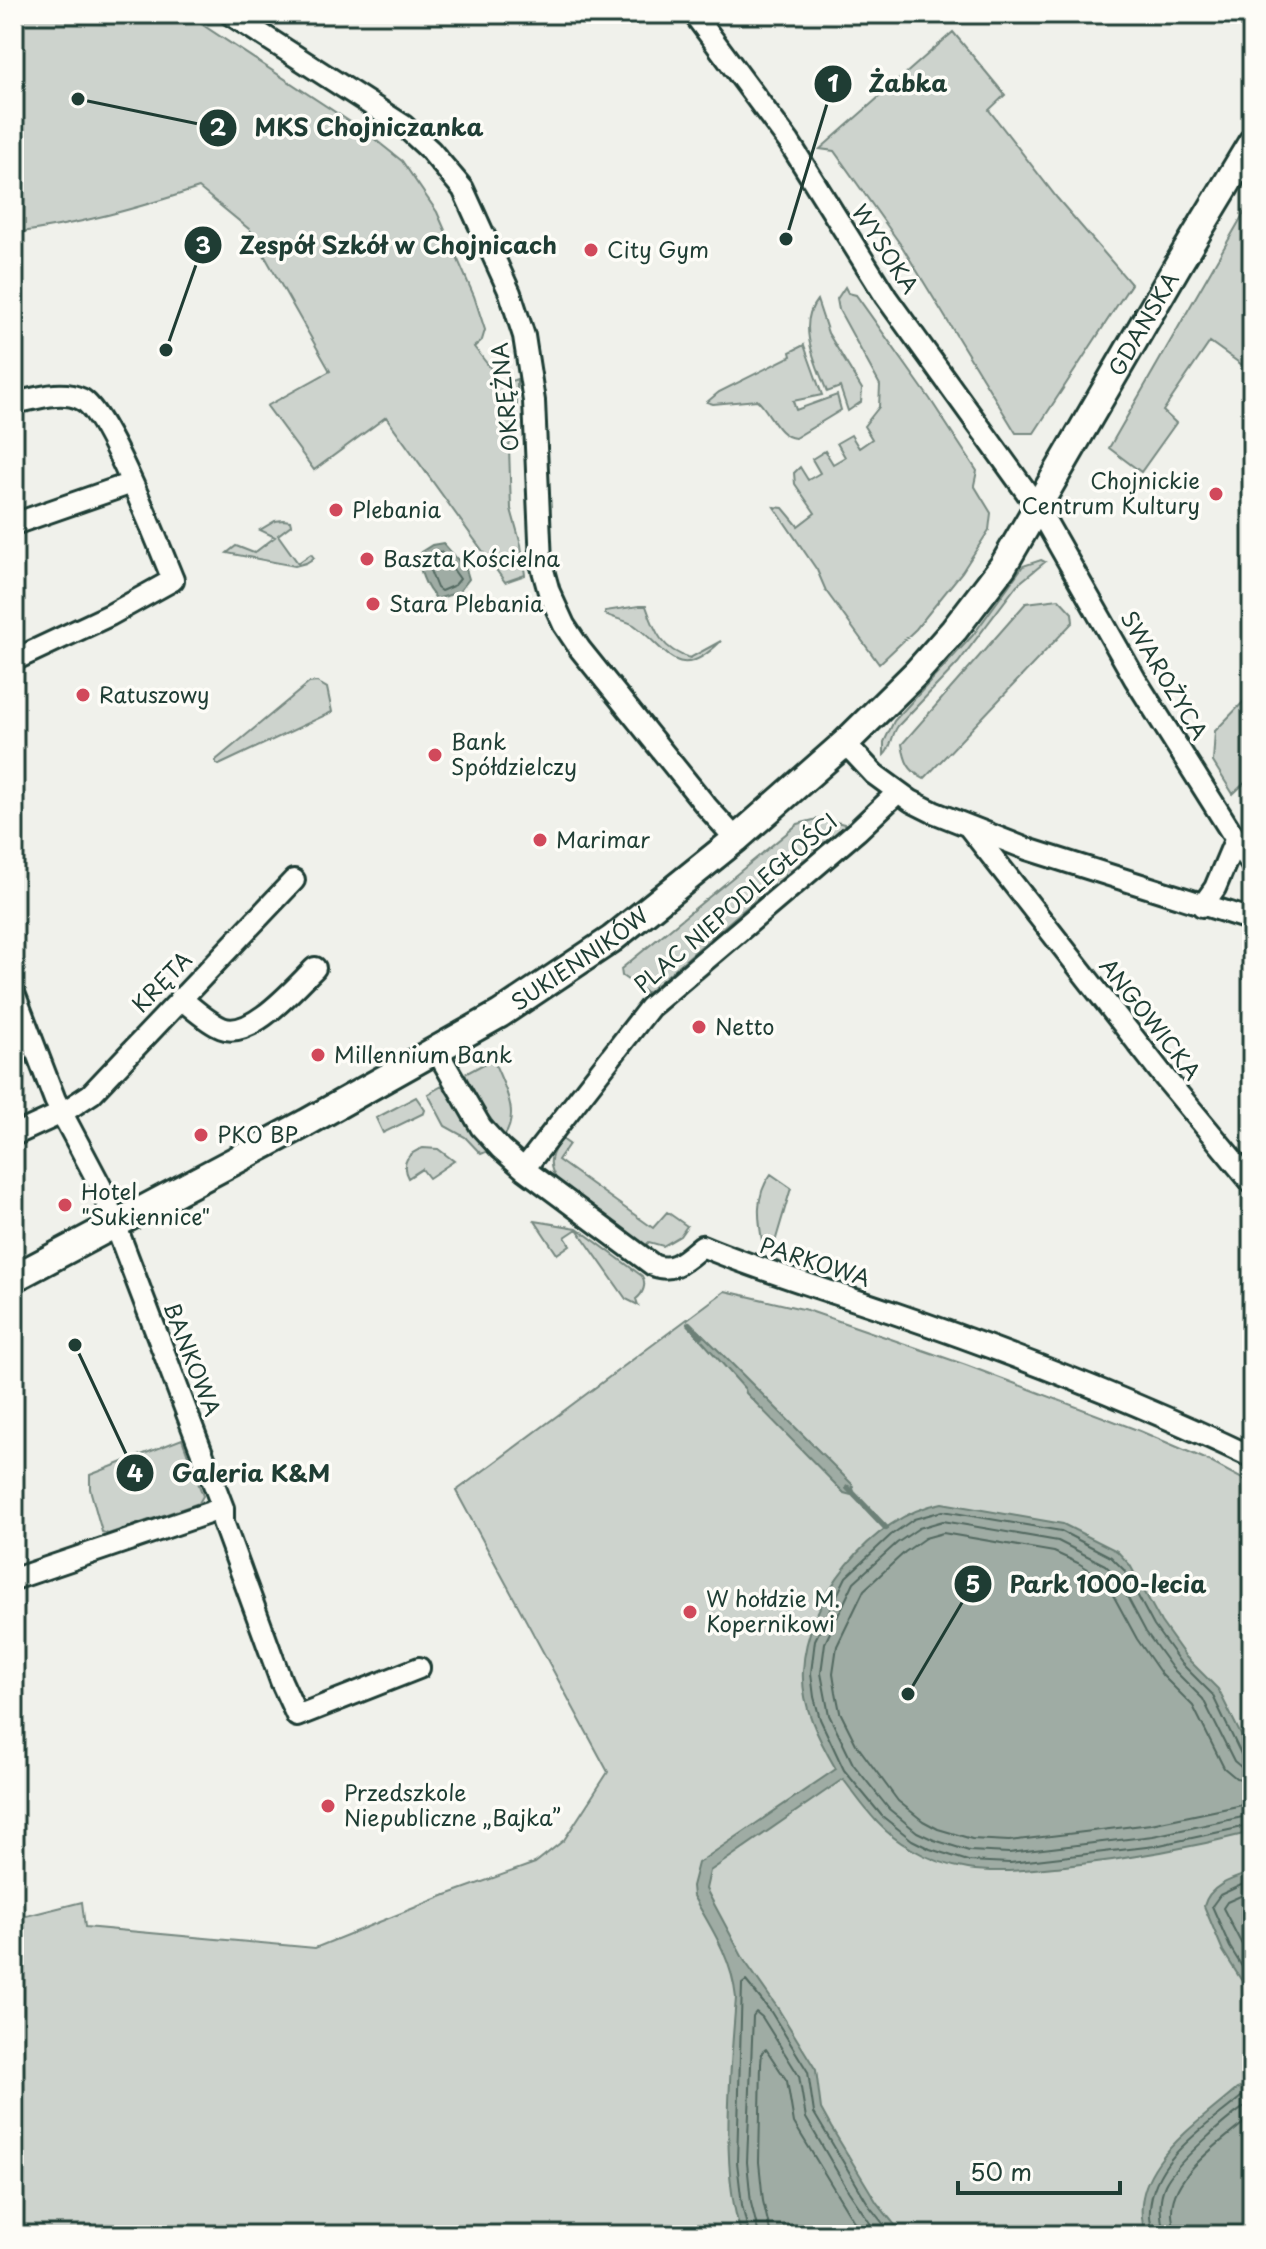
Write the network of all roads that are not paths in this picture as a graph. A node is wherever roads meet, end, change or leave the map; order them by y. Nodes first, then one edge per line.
1 (230, 14) edge
2 (694, 14) edge
3 (1252, 142) edge
4 (14, 403) edge
5 (132, 483) junction
6 (1038, 508) junction
7 (14, 524) edge
8 (14, 660) edge
9 (845, 743) junction
10 (898, 792) junction
11 (969, 827) junction
12 (1236, 838) junction
13 (736, 839) junction
14 (1027, 849) junction
15 (1252, 865) edge
16 (294, 880) dead end
17 (1012, 882) junction
18 (1202, 906) junction
19 (1252, 920) edge
20 (315, 968) dead end
21 (14, 993) edge
22 (180, 998) junction
23 (437, 1051) junction
24 (62, 1113) junction
25 (14, 1135) edge
26 (524, 1169) junction
27 (1252, 1183) edge
28 (115, 1224) junction
29 (14, 1278) edge
30 (1252, 1457) edge
31 (223, 1508) junction
32 (14, 1579) edge
33 (419, 1668) dead end

1 - 13 street, OKRĘŻNA
2 - 6 street, WYSOKA
3 - 6 main road, GDAŃSKA
4 - 5 street
5 - 7 street
5 - 8 street
6 - 9 main road, SUKIENNIKÓW
6 - 12 street, SWAROŻYCA
9 - 10 street
9 - 13 main road, SUKIENNIKÓW
10 - 11 street
10 - 26 street, PLAC NIEPODLEGŁOŚCI
11 - 14 street
11 - 17 street, ANGOWICKA
12 - 15 street, SWAROŻYCA
12 - 18 street
13 - 23 main road, SUKIENNIKÓW
14 - 17 street
14 - 18 street
16 - 22 street, KRĘTA
17 - 27 street, ANGOWICKA
18 - 19 street
20 - 22 street
21 - 24 street, BANKOWA
22 - 24 street, KRĘTA
23 - 26 street, PARKOWA
23 - 28 main road, SUKIENNIKÓW
24 - 25 street, KRĘTA
24 - 28 street, BANKOWA
26 - 30 street, PARKOWA
28 - 29 main road, SUKIENNIKÓW
28 - 31 street, BANKOWA
31 - 32 street
31 - 33 street, BANKOWA

